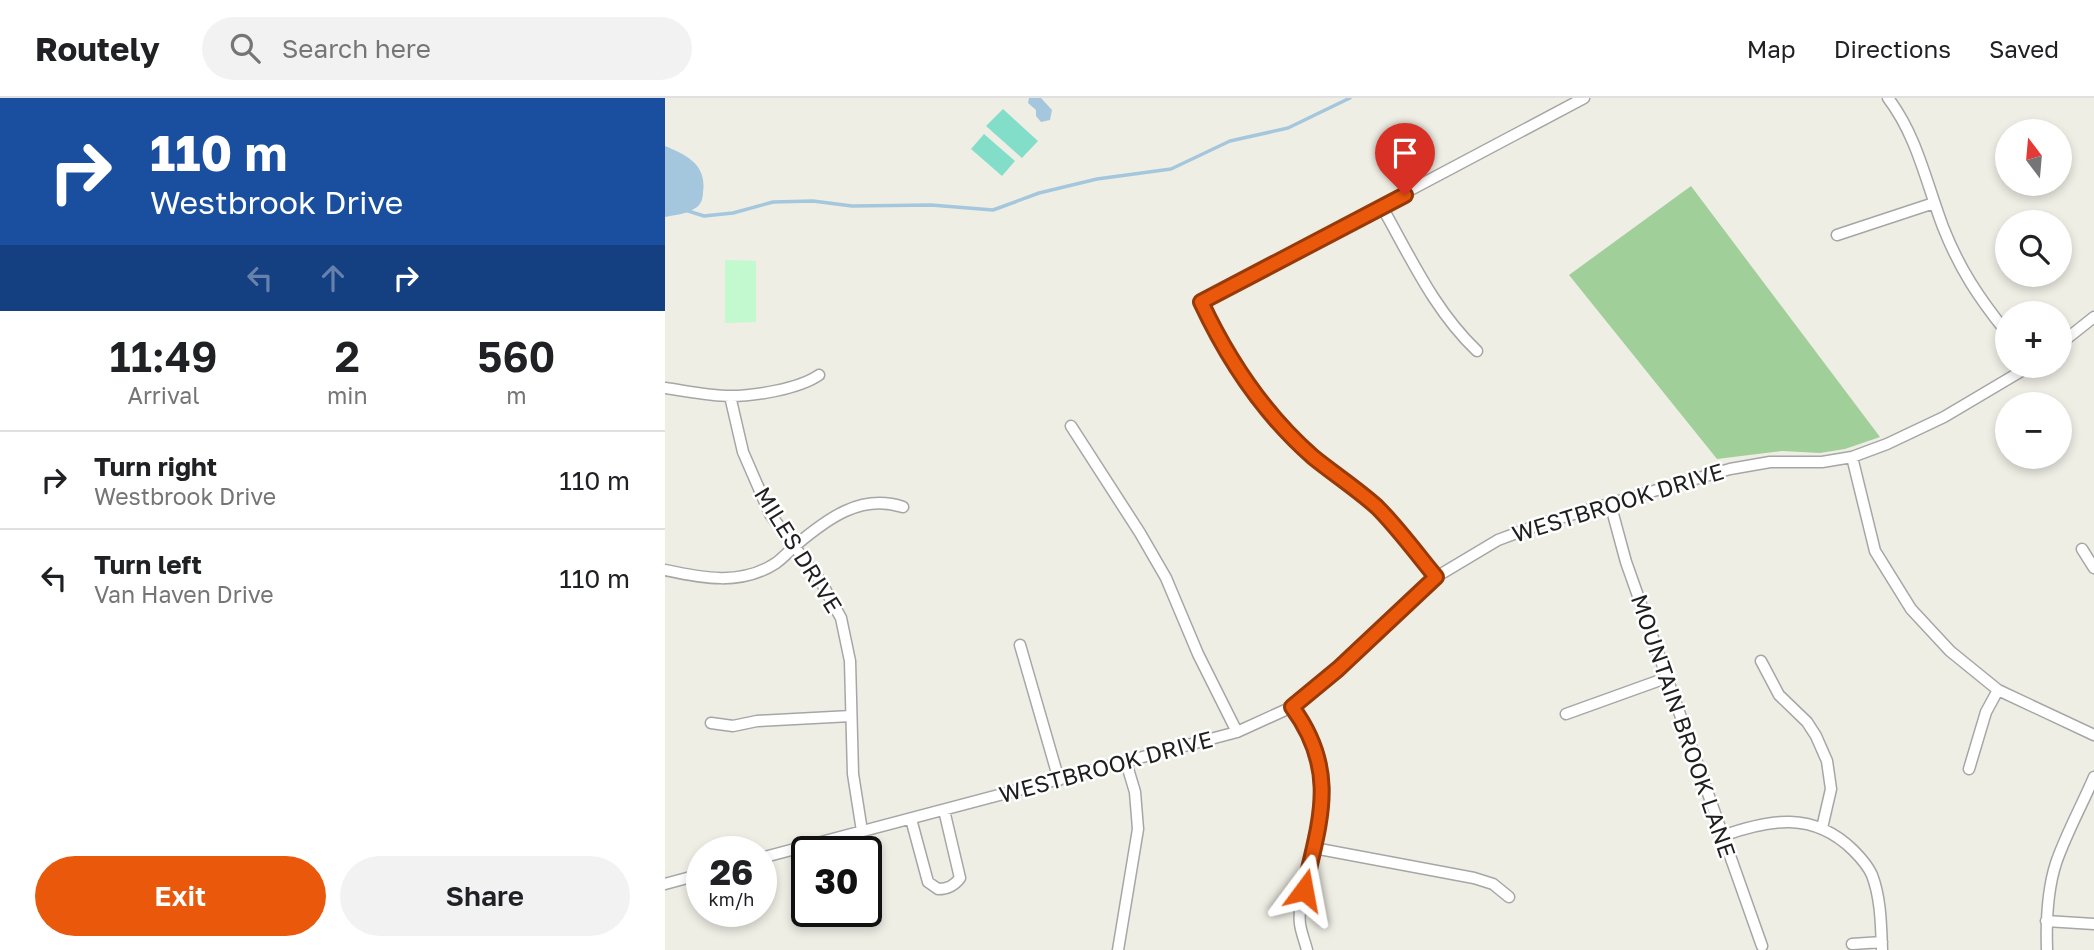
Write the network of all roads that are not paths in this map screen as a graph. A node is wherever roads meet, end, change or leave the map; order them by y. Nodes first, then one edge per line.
1 (1584, 98) edge
2 (1888, 98) edge
3 (1934, 202) junction
4 (1382, 207) junction
5 (1837, 235) dead end
6 (1995, 317) edge
7 (2094, 317) edge
8 (2072, 334) edge
9 (1477, 351) dead end
10 (819, 375) dead end
11 (2010, 378) edge
12 (665, 388) edge
13 (730, 396) junction
14 (1071, 426) dead end
15 (1852, 457) junction
16 (1610, 503) junction
17 (903, 507) dead end
18 (795, 545) junction
19 (2082, 548) dead end
20 (2094, 568) edge
21 (665, 570) edge
22 (1436, 577) junction
23 (1020, 645) dead end
24 (1761, 661) dead end
25 (1666, 678) junction
26 (1999, 690) junction
27 (1292, 707) junction
28 (1566, 714) dead end
29 (852, 716) junction
30 (711, 723) dead end
31 (1237, 732) junction
32 (2094, 735) edge
33 (1126, 762) junction
34 (1969, 769) dead end
35 (2094, 777) edge
36 (1059, 780) junction
37 (944, 810) junction
38 (911, 819) junction
39 (1822, 828) junction
40 (862, 831) junction
41 (1723, 836) junction
42 (1314, 848) junction
43 (777, 854) edge
44 (686, 878) edge
45 (665, 884) edge
46 (1509, 897) dead end
47 (2046, 921) junction
48 (2094, 924) edge
49 (1852, 944) dead end
50 (1762, 946) dead end
51 (1882, 946) edge
52 (1118, 950) edge
53 (1307, 950) edge
54 (2047, 950) edge

1 - 4 street
2 - 3 street
3 - 5 street
3 - 6 street
4 - 9 street
4 - 22 street
7 - 8 street
10 - 13 street
11 - 15 street, WESTBROOK DRIVE
12 - 13 street
13 - 18 street, MILES DRIVE
14 - 31 street
15 - 16 street, WESTBROOK DRIVE
15 - 26 street
16 - 22 street, WESTBROOK DRIVE
16 - 25 street, MOUNTAIN BROOK LANE
17 - 18 street
18 - 21 street
18 - 29 street, MILES DRIVE
19 - 20 street
22 - 27 street, WESTBROOK DRIVE
23 - 36 street
24 - 39 street
25 - 28 street
25 - 41 street, MOUNTAIN BROOK LANE
26 - 32 street
26 - 34 street
27 - 31 street, WESTBROOK DRIVE
27 - 42 street
29 - 30 street
29 - 40 street, MILES DRIVE
31 - 33 street, WESTBROOK DRIVE
33 - 36 street, WESTBROOK DRIVE
33 - 52 street
35 - 47 street
36 - 37 street, WESTBROOK DRIVE
37 - 38 street, WESTBROOK DRIVE
37 - 38 street
38 - 40 street, WESTBROOK DRIVE
39 - 41 street
39 - 51 street
40 - 43 street, WESTBROOK DRIVE
41 - 50 street, MOUNTAIN BROOK LANE
42 - 46 street
42 - 53 street
44 - 45 street
47 - 48 street
47 - 54 street
49 - 51 street

